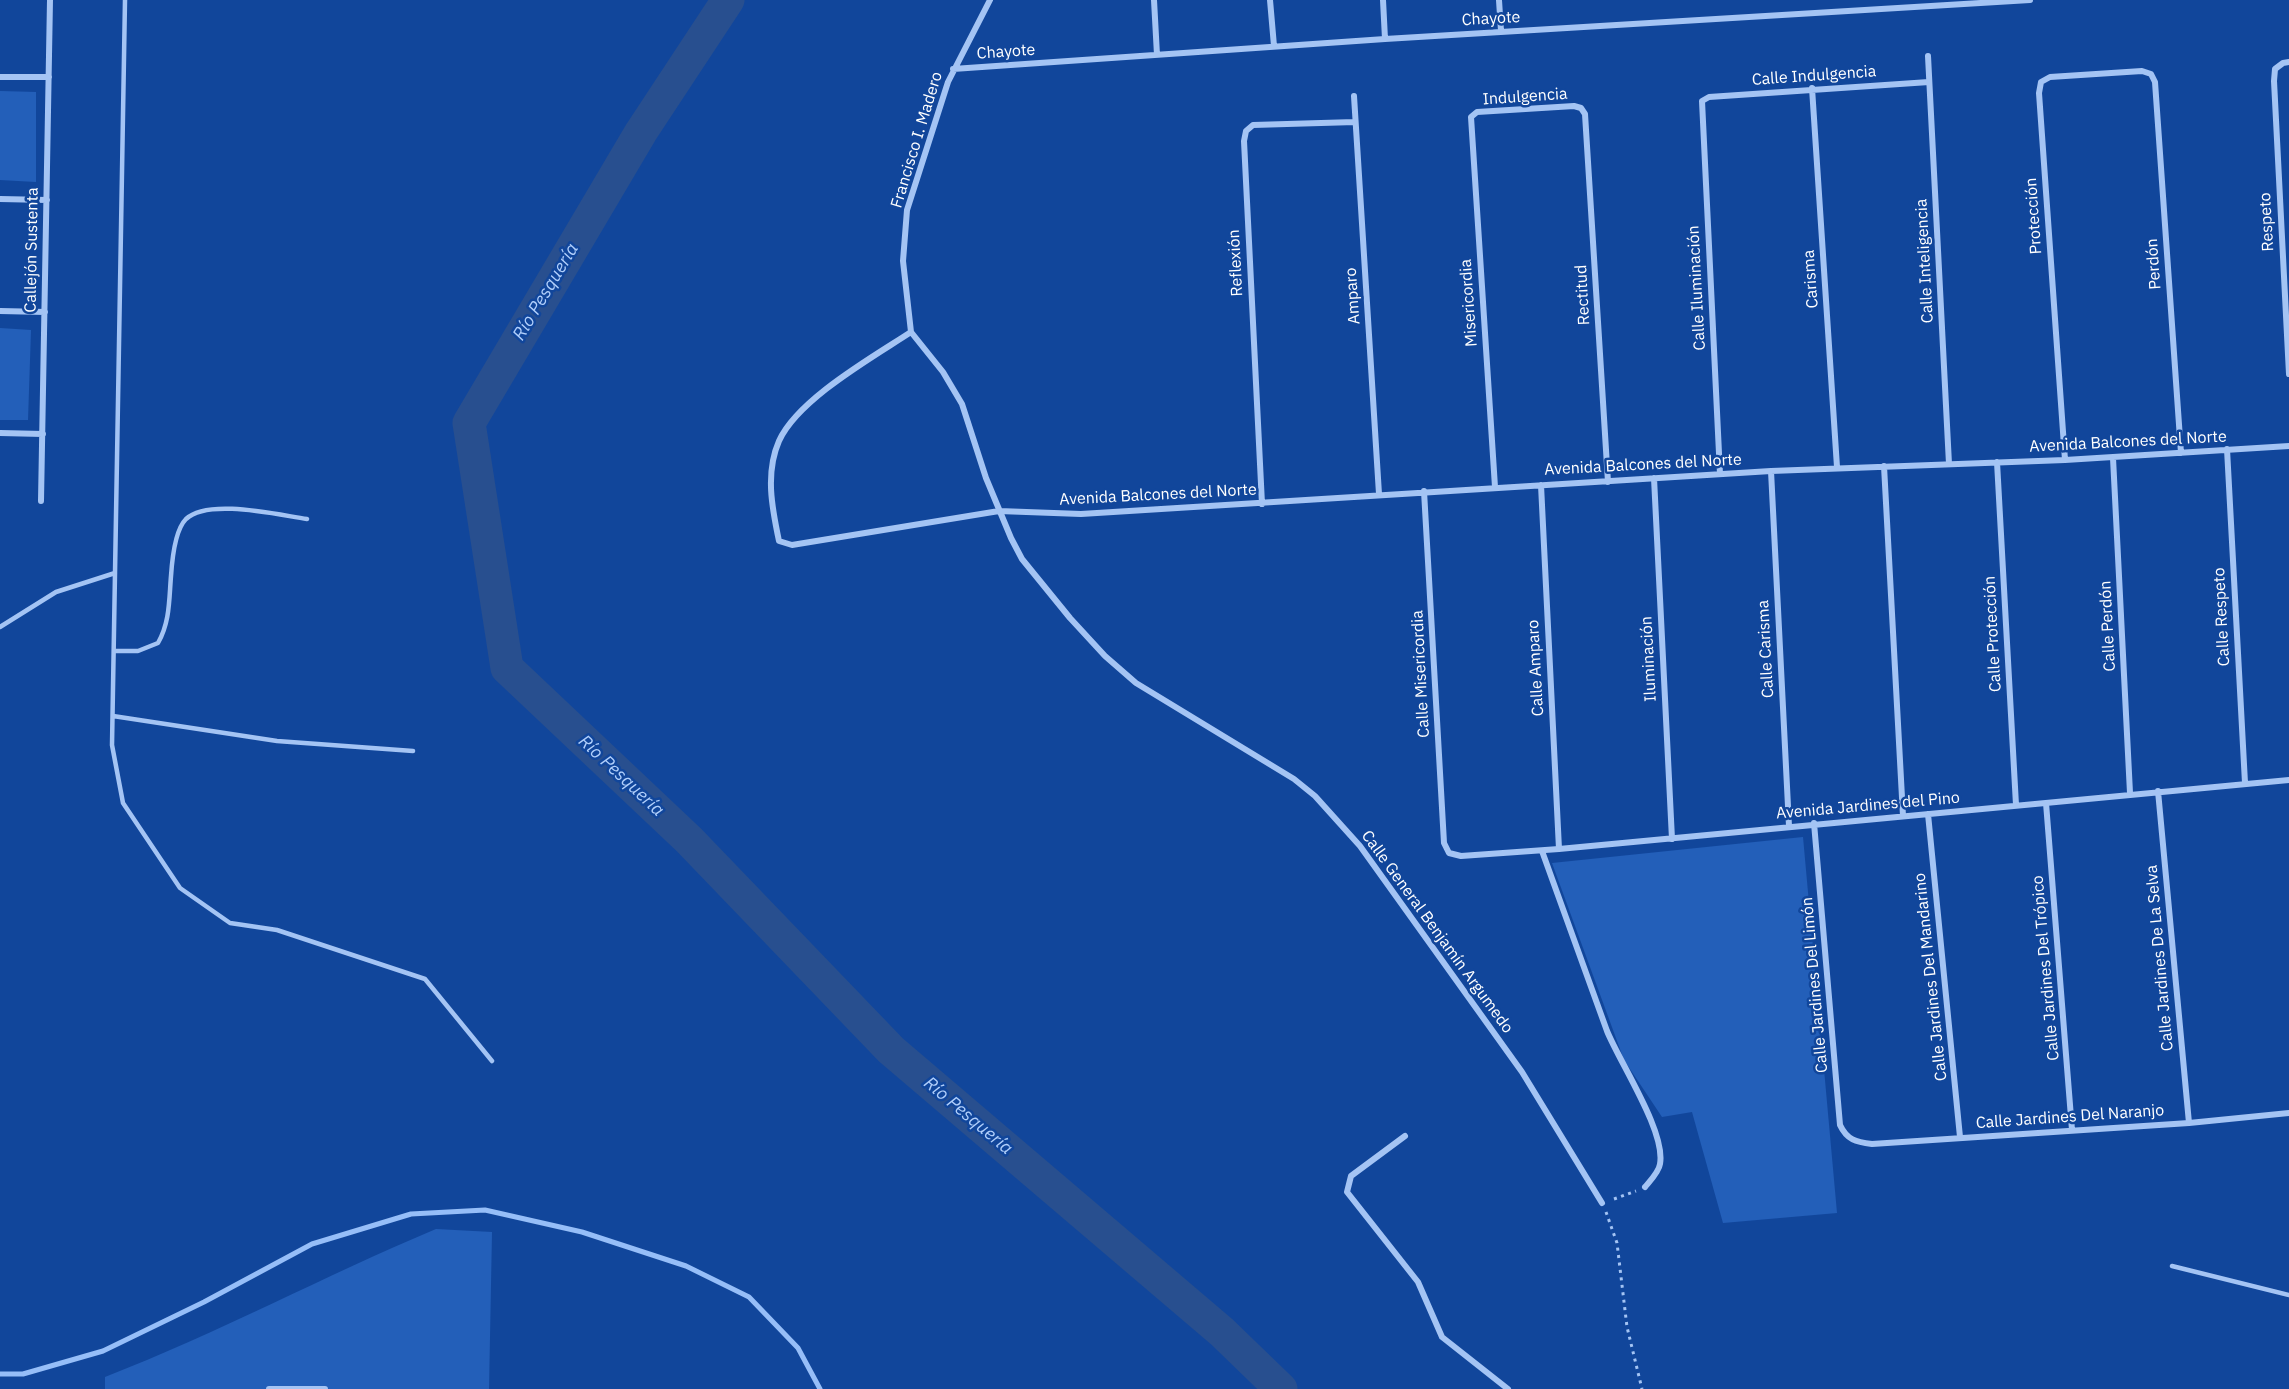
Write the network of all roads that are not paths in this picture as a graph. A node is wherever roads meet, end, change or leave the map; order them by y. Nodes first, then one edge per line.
1 (51, 0) edge
2 (125, 0) edge
3 (990, 0) edge
4 (1154, 0) edge
5 (1270, 0) edge
6 (1383, 0) edge
7 (1499, 0) edge
8 (1882, 0) edge
9 (2030, 0) edge
10 (1883, 10) junction
11 (1501, 31) junction
12 (1386, 39) junction
13 (1274, 46) junction
14 (1157, 55) junction
15 (1928, 56) dead end
16 (2289, 62) edge
17 (953, 69) junction
18 (2151, 74) joint
19 (0, 76) edge
20 (49, 77) junction
21 (1929, 82) junction
22 (1812, 88) junction
23 (1354, 96) dead end
24 (1702, 101) joint
25 (1581, 108) joint
26 (1471, 117) joint
27 (1355, 122) junction
28 (0, 199) edge
29 (47, 200) junction
30 (0, 311) edge
31 (45, 312) junction
32 (911, 332) junction
33 (2289, 374) edge
34 (0, 433) edge
35 (43, 434) junction
36 (2289, 446) edge
37 (2227, 450) junction
38 (2181, 453) junction
39 (2113, 458) junction
40 (2065, 460) junction
41 (1997, 462) junction
42 (1949, 464) junction
43 (1884, 466) junction
44 (1837, 467) junction
45 (1771, 471) junction
46 (1720, 474) junction
47 (1654, 478) junction
48 (1608, 482) junction
49 (1541, 485) junction
50 (1495, 487) junction
51 (1424, 491) junction
52 (1378, 494) junction
53 (41, 501) dead end
54 (1262, 504) junction
55 (999, 511) junction
56 (307, 519) dead end
57 (115, 573) junction
58 (0, 627) edge
59 (114, 651) junction
60 (113, 716) junction
61 (413, 751) dead end
62 (2289, 780) edge
63 (2245, 783) junction
64 (2158, 791) junction
65 (2130, 793) junction
66 (2046, 803) junction
67 (2016, 805) junction
68 (1928, 814) junction
69 (1903, 816) junction
70 (1814, 823) junction
71 (1789, 826) junction
72 (1672, 839) junction
73 (1559, 849) junction
74 (1542, 851) junction
75 (1449, 853) joint
76 (492, 1061) dead end
77 (2289, 1113) edge
78 (2189, 1123) junction
79 (2072, 1130) junction
80 (1405, 1136) dead end
81 (1960, 1137) junction
82 (1852, 1140) joint
83 (1645, 1187) road end
84 (1602, 1203) road end
85 (2172, 1266) dead end
86 (2289, 1294) edge
87 (269, 1389) edge
88 (310, 1389) edge
89 (325, 1389) edge
90 (1508, 1389) edge

1 - 20 street, Callejón Sustenta
2 - 57 lane
3 - 17 street, Francisco I. Madero
4 - 14 street
5 - 13 street
6 - 12 street
7 - 11 street
8 - 10 street
9 - 10 street, Chayote
10 - 11 street, Chayote
11 - 12 street, Chayote
12 - 13 street, Chayote
13 - 14 street, Chayote
14 - 17 street, Chayote
15 - 21 street, Calle Inteligencia
16 - 33 street, Respeto
17 - 32 street, Francisco I. Madero
18 - 38 street, Perdón
18 - 40 street, Protección
19 - 20 street
20 - 29 street, Callejón Sustenta
21 - 22 street, Calle Indulgencia
21 - 42 street, Calle Inteligencia
22 - 24 street, Calle Indulgencia
22 - 44 street, Carisma
23 - 27 street, Amparo
24 - 46 street, Calle Iluminación
25 - 26 street, Indulgencia
25 - 48 street, Rectitud
26 - 50 street, Misericordia
27 - 52 street, Amparo
27 - 54 street, Reflexión
28 - 29 street
29 - 31 street, Callejón Sustenta
30 - 31 street
31 - 35 street, Callejón Sustenta
32 - 55 street, Calle General Benjamín Argumedo
32 - 55 street, Avenida Balcones del Norte
34 - 35 street
35 - 53 street, Callejón Sustenta
36 - 37 street, Avenida Balcones del Norte
37 - 38 street, Avenida Balcones del Norte
37 - 63 street, Calle Respeto
38 - 39 street, Avenida Balcones del Norte
39 - 40 street, Avenida Balcones del Norte
39 - 65 street, Calle Perdón
40 - 41 street, Avenida Balcones del Norte
41 - 42 street, Avenida Balcones del Norte
41 - 67 street, Calle Protección
42 - 43 street, Avenida Balcones del Norte
43 - 44 street, Avenida Balcones del Norte
43 - 69 street
44 - 45 street, Avenida Balcones del Norte
45 - 46 street, Avenida Balcones del Norte
45 - 71 street, Calle Carisma
46 - 47 street, Avenida Balcones del Norte
47 - 48 street, Avenida Balcones del Norte
47 - 72 street, Iluminación
48 - 49 street, Avenida Balcones del Norte
49 - 50 street, Avenida Balcones del Norte
49 - 73 street, Calle Amparo
50 - 51 street, Avenida Balcones del Norte
51 - 52 street, Avenida Balcones del Norte
51 - 75 street, Calle Misericordia
52 - 54 street, Avenida Balcones del Norte
54 - 55 street, Avenida Balcones del Norte
55 - 84 street, Calle General Benjamín Argumedo
56 - 59 lane
57 - 58 lane
57 - 59 lane
59 - 60 lane
60 - 61 lane
60 - 76 lane
62 - 63 street, Avenida Jardines del Pino
63 - 64 street, Avenida Jardines del Pino
64 - 65 street, Avenida Jardines del Pino
64 - 78 street, Calle Jardines De La Selva
65 - 66 street, Avenida Jardines del Pino
66 - 67 street, Avenida Jardines del Pino
66 - 79 street, Calle Jardines Del Trópico
67 - 68 street, Avenida Jardines del Pino
68 - 69 street, Avenida Jardines del Pino
68 - 81 street, Calle Jardines Del Mandarino
69 - 70 street, Avenida Jardines del Pino
70 - 71 street, Avenida Jardines del Pino
70 - 82 street, Calle Jardines Del Limón
71 - 72 street, Avenida Jardines del Pino
72 - 73 street, Avenida Jardines del Pino
73 - 74 street, Avenida Jardines del Pino
74 - 75 street, Avenida Jardines del Pino
74 - 83 street
77 - 78 street, Calle Jardines Del Naranjo
78 - 79 street, Calle Jardines Del Naranjo
79 - 81 street, Calle Jardines Del Naranjo
80 - 90 street
81 - 82 street, Calle Jardines Del Naranjo
85 - 86 lane
87 - 88 street
88 - 89 street

